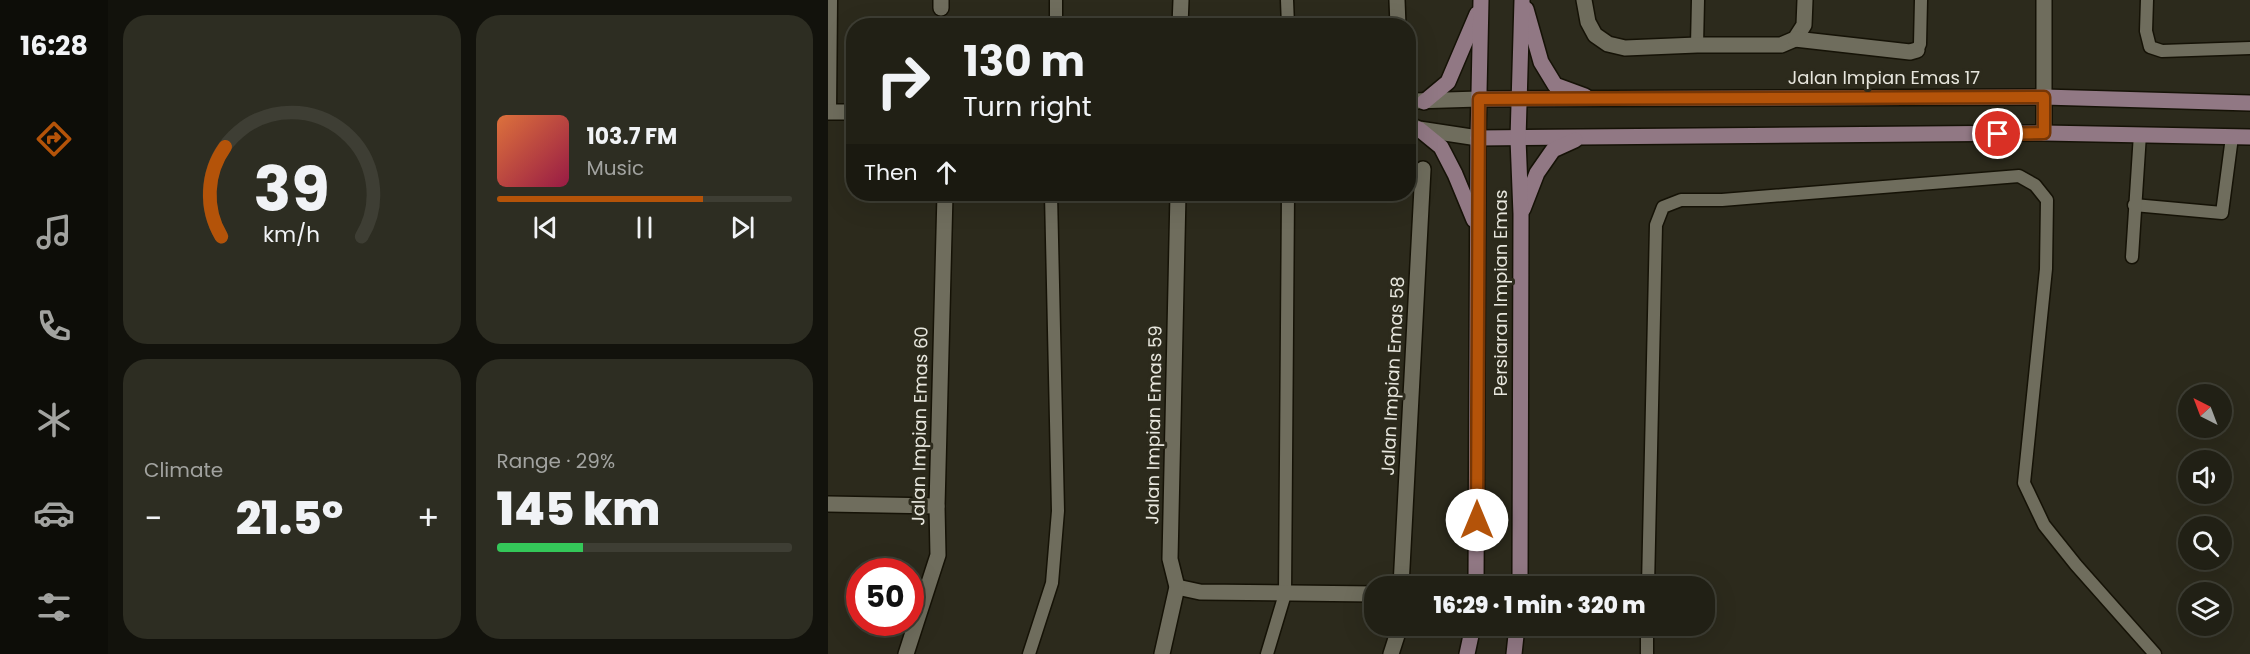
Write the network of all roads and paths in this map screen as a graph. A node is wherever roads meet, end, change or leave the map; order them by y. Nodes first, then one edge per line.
1 (831, 0) edge
2 (1056, 0) edge
3 (1181, 0) edge
4 (1287, 0) edge
5 (1397, 0) edge
6 (1522, 0) edge
7 (1584, 0) edge
8 (1698, 0) edge
9 (1805, 0) edge
10 (1921, 0) edge
11 (2044, 0) edge
12 (2147, 0) edge
13 (1481, 1) edge
14 (1056, 18) edge
15 (1180, 18) edge
16 (1288, 18) edge
17 (1398, 18) edge
18 (1795, 39) junction
19 (1697, 45) junction
20 (2250, 48) edge
21 (1917, 50) joint
22 (2044, 97) junction
23 (1479, 99) junction
24 (1593, 99) junction
25 (1519, 100) junction
26 (1416, 101) edge
27 (1424, 102) junction
28 (2250, 103) edge
29 (829, 112) edge
30 (846, 112) edge
31 (1416, 126) edge
32 (1416, 128) edge
33 (2044, 133) junction
34 (2140, 134) junction
35 (1582, 137) junction
36 (2232, 137) junction
37 (2250, 137) edge
38 (1478, 138) junction
39 (1518, 139) junction
40 (1423, 169) dead end
41 (945, 201) edge
42 (1051, 201) edge
43 (1178, 201) edge
44 (1288, 201) edge
45 (2134, 205) junction
46 (1521, 214) junction
47 (1477, 229) junction
48 (2132, 257) dead end
49 (828, 504) edge
50 (937, 506) junction
51 (1402, 576) edge
52 (1476, 576) edge
53 (1520, 576) edge
54 (1648, 576) edge
55 (1177, 587) junction
56 (1285, 594) junction
57 (1364, 594) edge
58 (1397, 636) edge
59 (1471, 636) edge
60 (1516, 636) edge
61 (1647, 636) edge
62 (906, 654) edge
63 (1029, 654) edge
64 (1161, 654) edge
65 (1267, 654) edge
66 (1391, 654) edge
67 (1467, 654) edge
68 (1514, 654) edge
69 (1647, 654) edge
70 (2155, 654) edge

1 - 29 lane
2 - 14 lane
3 - 15 street
4 - 16 lane
5 - 17 street
6 - 24 main road
6 - 25 main road, Persiaran Impian Emas
7 - 19 street
8 - 19 lane
9 - 18 street
10 - 21 lane
11 - 22 street
12 - 20 lane
13 - 23 main road, Persiaran Impian Emas
13 - 27 main road
18 - 19 street
18 - 21 street
22 - 24 main road, Jalan Impian Emas 17
22 - 28 main road, Jalan Impian Emas 17
22 - 33 street
23 - 25 main road, Jalan Impian Emas 17
23 - 27 street
23 - 38 main road, Persiaran Impian Emas
24 - 25 main road, Jalan Impian Emas 17
25 - 39 main road, Persiaran Impian Emas
26 - 27 street
29 - 30 street
31 - 38 street
32 - 47 main road
33 - 34 main road
33 - 35 main road
34 - 36 main road
34 - 45 lane
35 - 39 main road
35 - 46 main road
36 - 37 main road
36 - 45 lane
38 - 39 main road
38 - 47 main road, Persiaran Impian Emas
39 - 46 main road, Persiaran Impian Emas
40 - 51 street, Jalan Impian Emas 58
41 - 50 street, Jalan Impian Emas 60
42 - 63 lane
43 - 55 street, Jalan Impian Emas 59
44 - 56 lane
45 - 48 lane
46 - 53 main road, Persiaran Impian Emas
47 - 52 main road, Persiaran Impian Emas
49 - 50 street
50 - 62 street, Jalan Impian Emas 60
54 - 70 lane
55 - 56 street
55 - 64 street, Jalan Impian Emas 59
56 - 57 street
56 - 65 lane
58 - 66 street
59 - 67 main road
60 - 68 main road
61 - 69 lane

